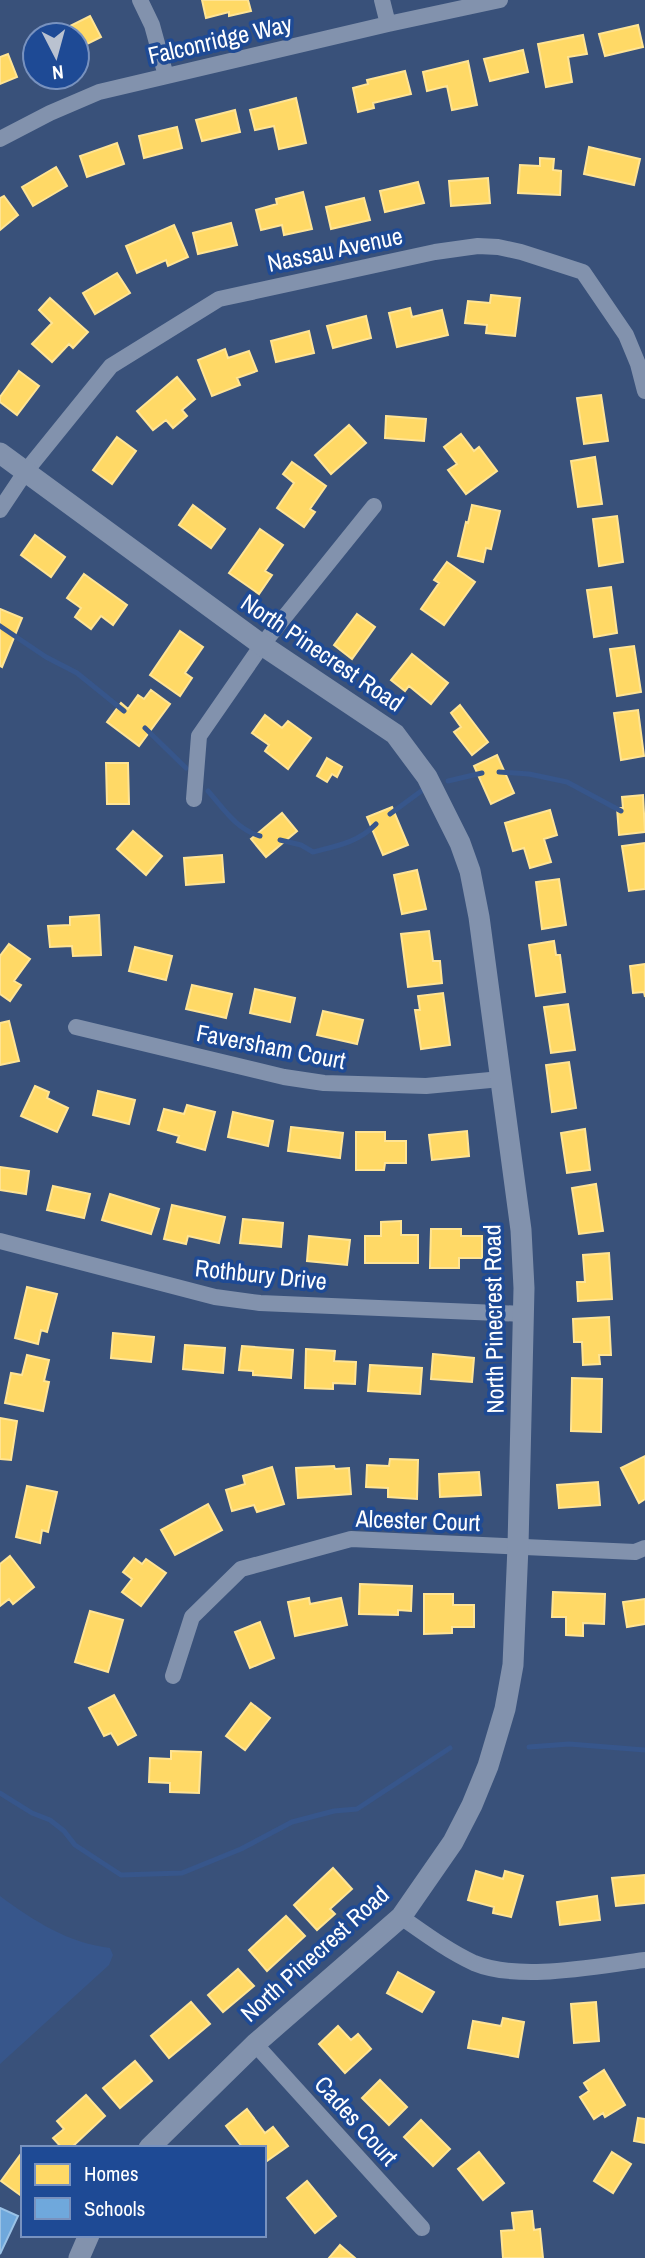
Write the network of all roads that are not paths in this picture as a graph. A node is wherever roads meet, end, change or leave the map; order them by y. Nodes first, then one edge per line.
1 (140, 0) edge
2 (382, 0) edge
3 (500, 0) edge
4 (388, 24) junction
5 (166, 76) junction
6 (0, 139) edge
7 (645, 391) edge
8 (0, 453) edge
9 (26, 471) junction
10 (374, 506) dead end
11 (0, 510) edge
12 (261, 645) junction
13 (194, 799) dead end
14 (76, 1027) dead end
15 (501, 1079) junction
16 (0, 1241) edge
17 (524, 1314) junction
18 (518, 1546) junction
19 (645, 1548) edge
20 (173, 1676) dead end
21 (401, 1917) junction
22 (645, 1960) edge
23 (255, 2044) junction
24 (151, 2146) edge
25 (422, 2228) dead end
26 (88, 2237) edge
27 (79, 2258) edge

1 - 5 street
2 - 4 street
3 - 4 street, Falconridge Way
4 - 5 street, Falconridge Way
5 - 6 street, Falconridge Way
7 - 9 street, Nassau Avenue
8 - 9 street, North Pinecrest Road
9 - 11 street, Nassau Avenue
9 - 12 street, North Pinecrest Road
10 - 12 street
12 - 13 street
12 - 15 street, North Pinecrest Road
14 - 15 street, Faversham Court
15 - 17 street, North Pinecrest Road
16 - 17 street, Rothbury Drive
17 - 18 street, North Pinecrest Road
18 - 19 street
18 - 20 street, Alcester Court
18 - 21 street, North Pinecrest Road
21 - 22 street
21 - 23 street, North Pinecrest Road
23 - 24 street, North Pinecrest Road
23 - 25 street, Cades Court
26 - 27 street

